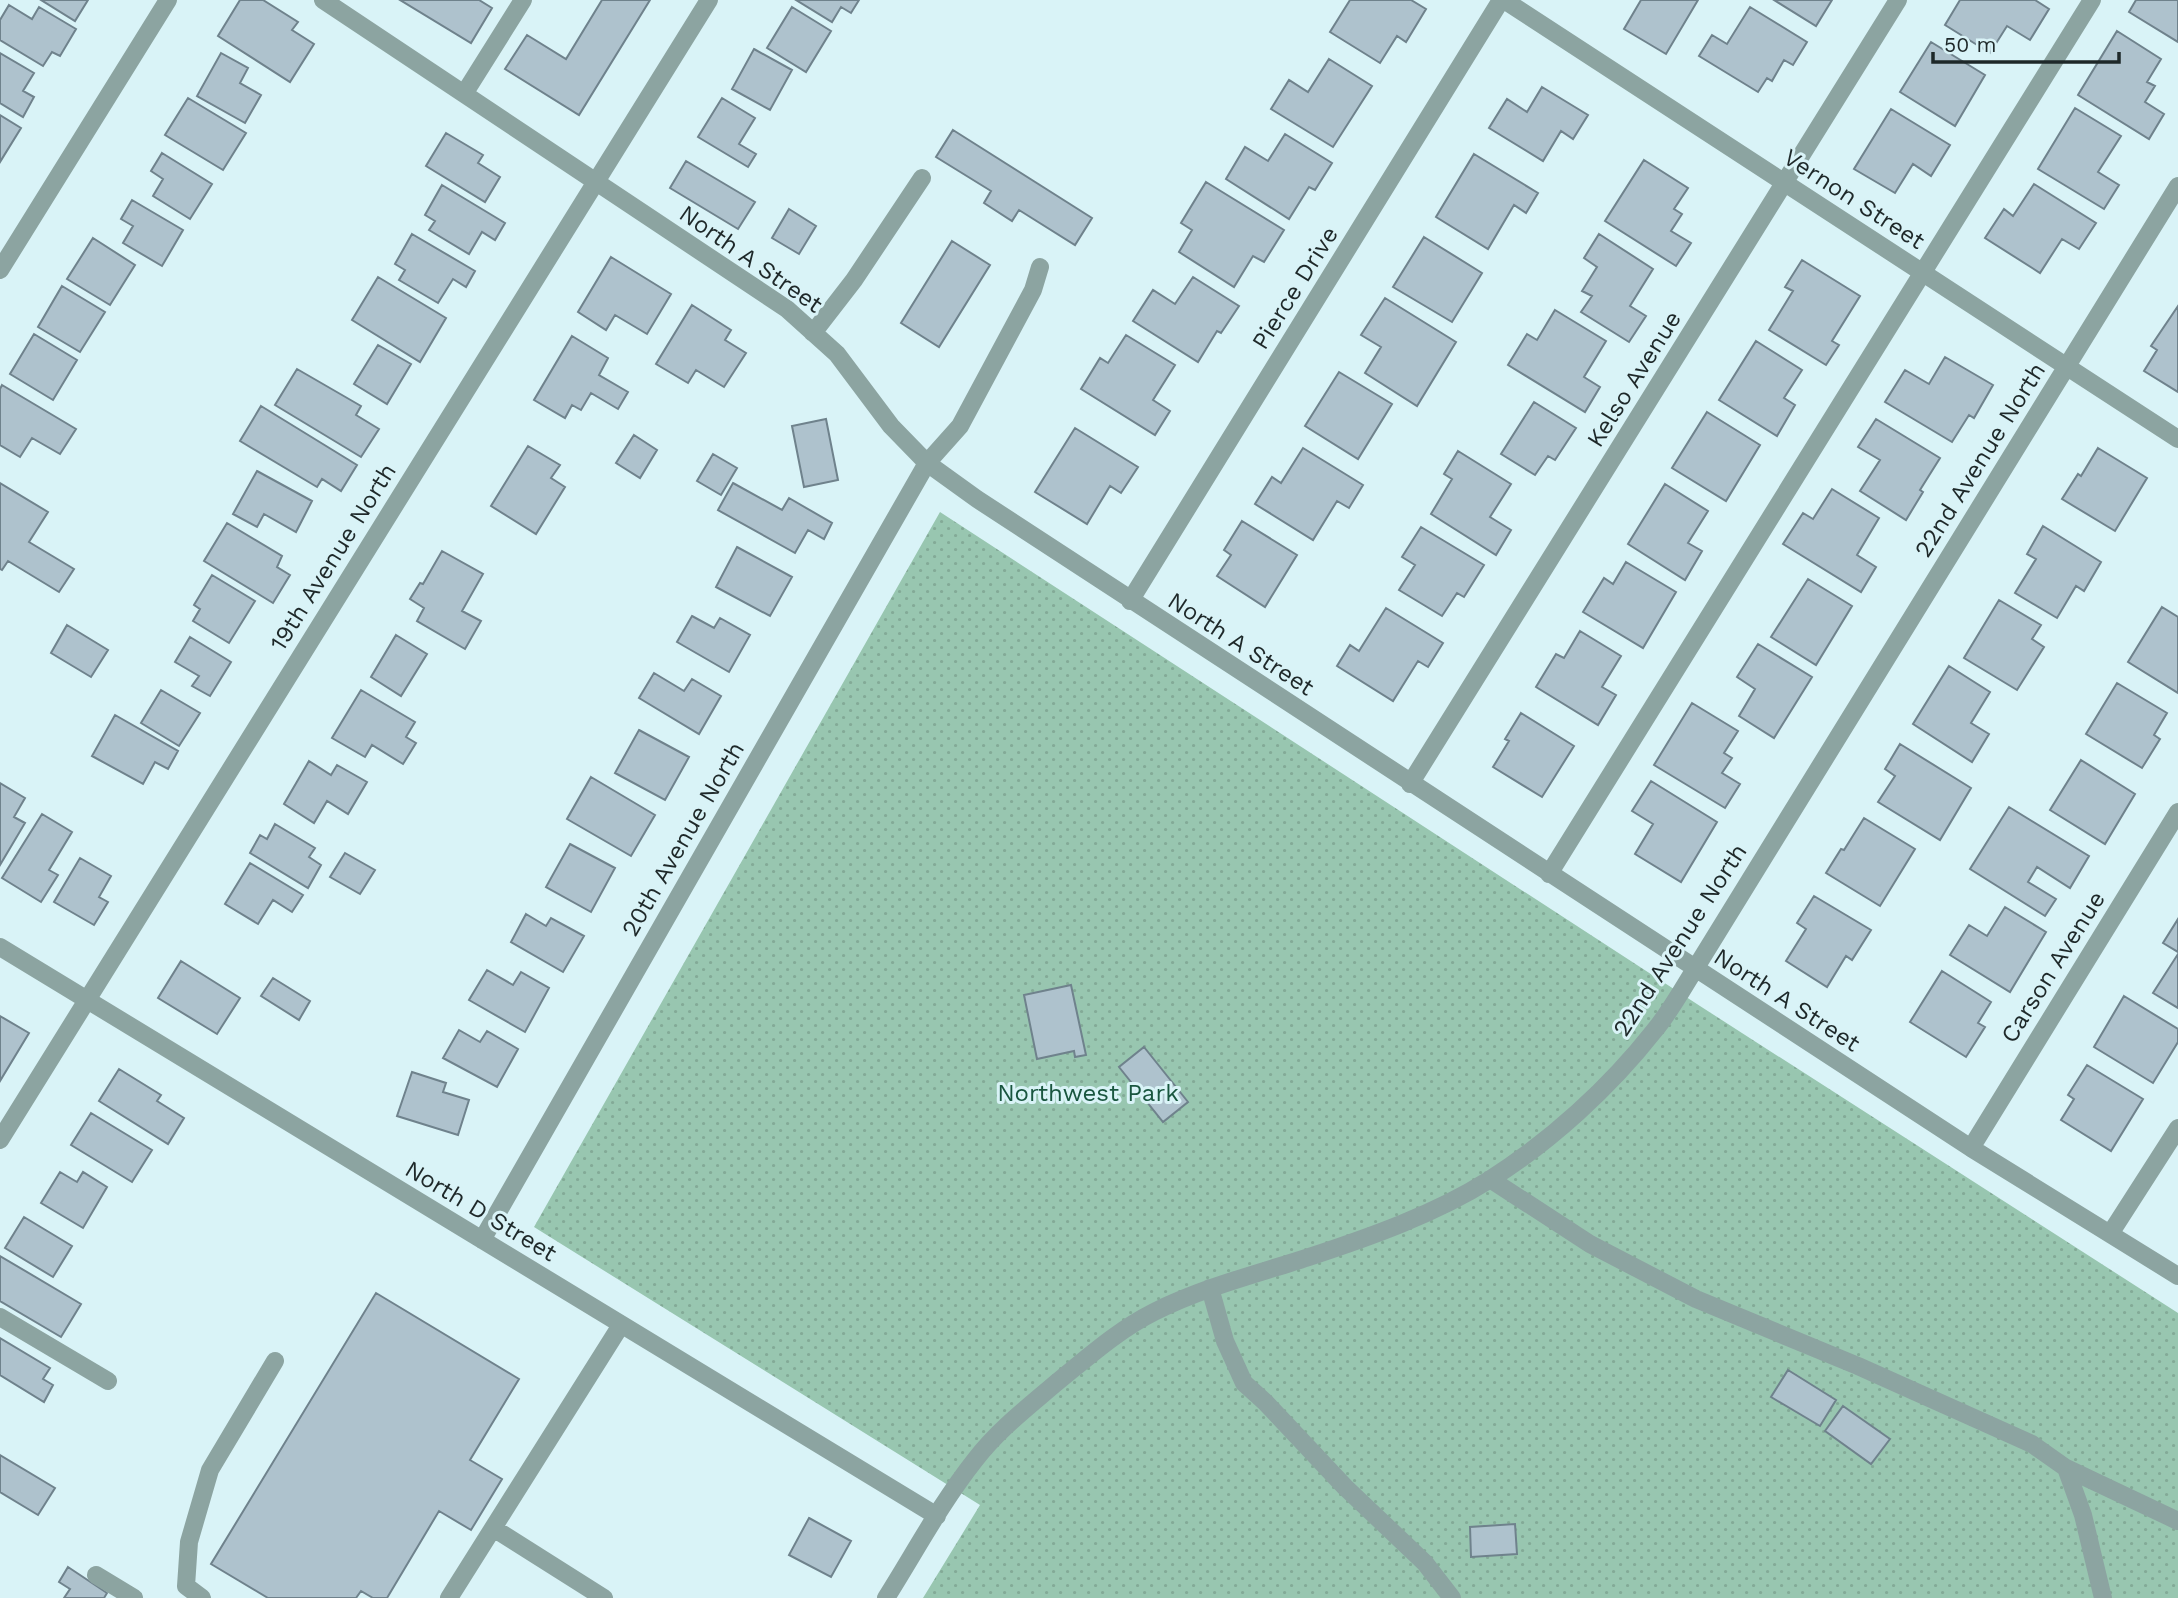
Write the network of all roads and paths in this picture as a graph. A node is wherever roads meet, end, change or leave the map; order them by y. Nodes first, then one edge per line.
1 (168, 0) edge
2 (523, 0) edge
3 (709, 0) edge
4 (1502, 0) edge
5 (1898, 0) edge
6 (2092, 0) edge
7 (326, 1) edge
8 (464, 94) junction
9 (922, 178) dead end
10 (596, 181) junction
11 (1785, 183) junction
12 (2178, 186) edge
13 (1040, 267) dead end
14 (0, 270) edge
15 (1922, 272) junction
16 (813, 333) junction
17 (2066, 366) junction
18 (2178, 439) edge
19 (927, 463) junction
20 (1130, 601) junction
21 (1410, 784) junction
22 (2178, 811) edge
23 (1549, 874) junction
24 (0, 947) edge
25 (1695, 969) junction
26 (87, 1000) junction
27 (2178, 1128) edge
28 (0, 1140) edge
29 (1971, 1148) junction
30 (1490, 1179) junction
31 (2110, 1234) junction
32 (482, 1240) junction
33 (2178, 1276) edge
34 (1210, 1288) junction
35 (0, 1317) edge
36 (621, 1325) junction
37 (275, 1362) dead end
38 (108, 1381) dead end
39 (2066, 1468) junction
40 (937, 1516) junction
41 (2178, 1521) edge
42 (493, 1528) junction
43 (96, 1575) dead end
44 (134, 1598) edge
45 (202, 1598) edge
46 (449, 1598) edge
47 (604, 1598) edge
48 (886, 1598) edge
49 (1451, 1598) edge
50 (2103, 1598) edge

1 - 14 street
2 - 8 street
3 - 10 street, 19th Avenue North
4 - 11 street, Vernon Street
4 - 20 street, Pierce Drive
5 - 11 street, Kelso Avenue
6 - 15 street
7 - 8 street, North A Street
8 - 10 street, North A Street
9 - 16 street
10 - 16 street, North A Street
10 - 26 street, 19th Avenue North
11 - 15 street, Vernon Street
11 - 21 street, Kelso Avenue
12 - 17 street, 22nd Avenue North
13 - 19 street, 20th Avenue North
15 - 17 street, Vernon Street
15 - 23 street
16 - 19 street, North A Street
17 - 18 street, Vernon Street
17 - 25 street, 22nd Avenue North
19 - 20 street, North A Street
19 - 32 street, 20th Avenue North
20 - 21 street, North A Street
21 - 23 street, North A Street
22 - 29 street, Carson Avenue
23 - 25 street, North A Street
24 - 26 street, North D Street
25 - 29 street, North A Street
25 - 30 street, 22nd Avenue North
26 - 28 street, 19th Avenue North
26 - 32 street, North D Street
27 - 31 street
29 - 31 street, North A Street
30 - 34 street, 22nd Avenue North
30 - 39 street
31 - 33 street, North A Street
32 - 36 street, North D Street
34 - 40 street, 22nd Avenue North
34 - 49 street
35 - 38 street
36 - 40 street, North D Street
36 - 42 street
37 - 45 street
39 - 41 street
39 - 50 street
40 - 48 street, 22nd Avenue North
42 - 46 street
42 - 47 street
43 - 44 street

